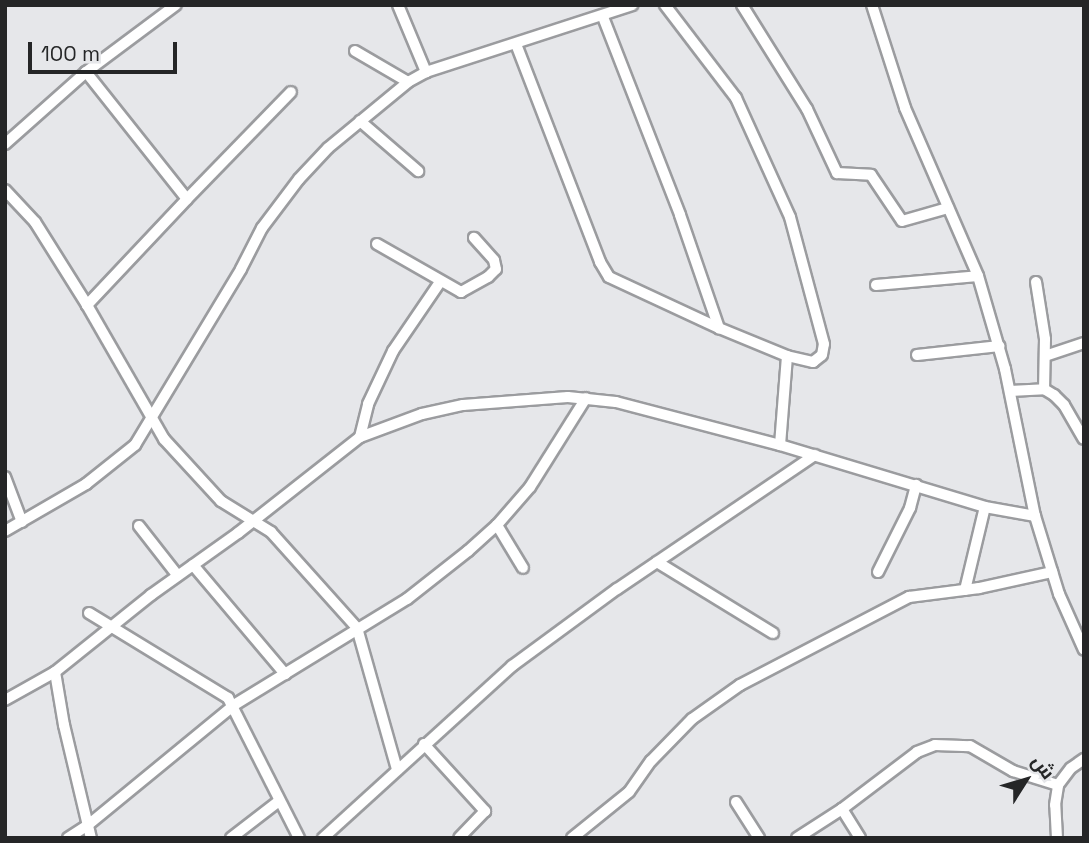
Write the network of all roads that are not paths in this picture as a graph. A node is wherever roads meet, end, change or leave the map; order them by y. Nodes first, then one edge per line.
1 (176, 5) edge
2 (398, 5) edge
3 (632, 5) edge
4 (665, 5) edge
5 (742, 5) edge
6 (872, 5) edge
7 (603, 17) junction
8 (516, 44) junction
9 (355, 51) dead end
10 (86, 72) junction
11 (426, 72) junction
12 (408, 82) junction
13 (291, 92) dead end
14 (360, 121) junction
15 (5, 144) edge
16 (418, 171) dead end
17 (5, 190) edge
18 (187, 199) junction
19 (948, 208) junction
20 (474, 238) dead end
21 (377, 244) dead end
22 (978, 276) junction
23 (440, 282) junction
24 (1036, 282) dead end
25 (876, 285) dead end
26 (87, 304) junction
27 (719, 328) junction
28 (1084, 343) edge
29 (1000, 346) junction
30 (918, 355) dead end
31 (788, 356) junction
32 (1045, 356) junction
33 (1044, 389) junction
34 (1010, 391) junction
35 (586, 398) junction
36 (151, 419) junction
37 (360, 437) junction
38 (1084, 439) edge
39 (780, 445) junction
40 (814, 455) junction
41 (5, 477) edge
42 (916, 485) junction
43 (985, 507) junction
44 (1035, 516) junction
45 (254, 520) junction
46 (22, 522) junction
47 (497, 525) junction
48 (139, 526) dead end
49 (5, 531) edge
50 (657, 562) junction
51 (193, 565) junction
52 (523, 568) dead end
53 (878, 572) dead end
54 (1052, 572) junction
55 (178, 576) junction
56 (965, 590) junction
57 (89, 613) dead end
58 (111, 627) junction
59 (357, 628) junction
60 (774, 633) dead end
61 (1079, 634) edge
62 (1084, 650) edge
63 (55, 672) junction
64 (285, 674) junction
65 (5, 700) edge
66 (234, 705) junction
67 (424, 744) junction
68 (1084, 759) edge
69 (397, 769) junction
70 (1058, 785) junction
71 (279, 801) junction
72 (736, 802) dead end
73 (842, 809) junction
74 (88, 825) junction
75 (68, 838) edge
76 (91, 838) edge
77 (232, 838) edge
78 (299, 838) edge
79 (324, 838) edge
80 (459, 838) edge
81 (572, 838) edge
82 (760, 838) edge
83 (797, 838) edge
84 (860, 838) edge
85 (1057, 838) edge

1 - 10 street
2 - 11 street
3 - 7 street
4 - 31 street
5 - 19 street
6 - 19 street
7 - 8 street
7 - 27 street
8 - 11 street
8 - 27 street
9 - 12 street
10 - 15 street
10 - 18 street
11 - 12 street
12 - 14 street
13 - 18 street
14 - 16 street
14 - 36 street
17 - 26 street
18 - 26 street
19 - 22 street
20 - 23 street
21 - 23 street
22 - 25 street
22 - 29 street
23 - 37 street
24 - 32 street
26 - 36 street
27 - 31 street
28 - 32 street
29 - 30 street
29 - 34 street
31 - 39 street
32 - 33 street
33 - 34 street
33 - 38 street
34 - 44 street
35 - 37 street
35 - 39 street
35 - 47 street
36 - 45 street
36 - 46 street
37 - 45 street
39 - 40 street
40 - 42 street
40 - 50 street
41 - 46 street
42 - 43 street
42 - 53 street
43 - 44 street
43 - 56 street
44 - 54 street
45 - 51 street
45 - 59 street
46 - 49 street
47 - 52 street
47 - 59 street
48 - 55 street
50 - 60 street
50 - 67 street
51 - 55 street
51 - 64 street
54 - 56 street
54 - 61 street
55 - 58 street
56 - 81 street
57 - 58 street
58 - 63 street
58 - 66 street
59 - 64 street
59 - 69 street
61 - 62 street
63 - 65 street
63 - 74 street
64 - 66 street
66 - 71 street
66 - 74 street
67 - 69 street
67 - 80 street
68 - 70 street
69 - 79 street
70 - 73 street
70 - 85 street
71 - 77 street
71 - 78 street
72 - 82 street
73 - 83 street
73 - 84 street
74 - 75 street
74 - 76 street

